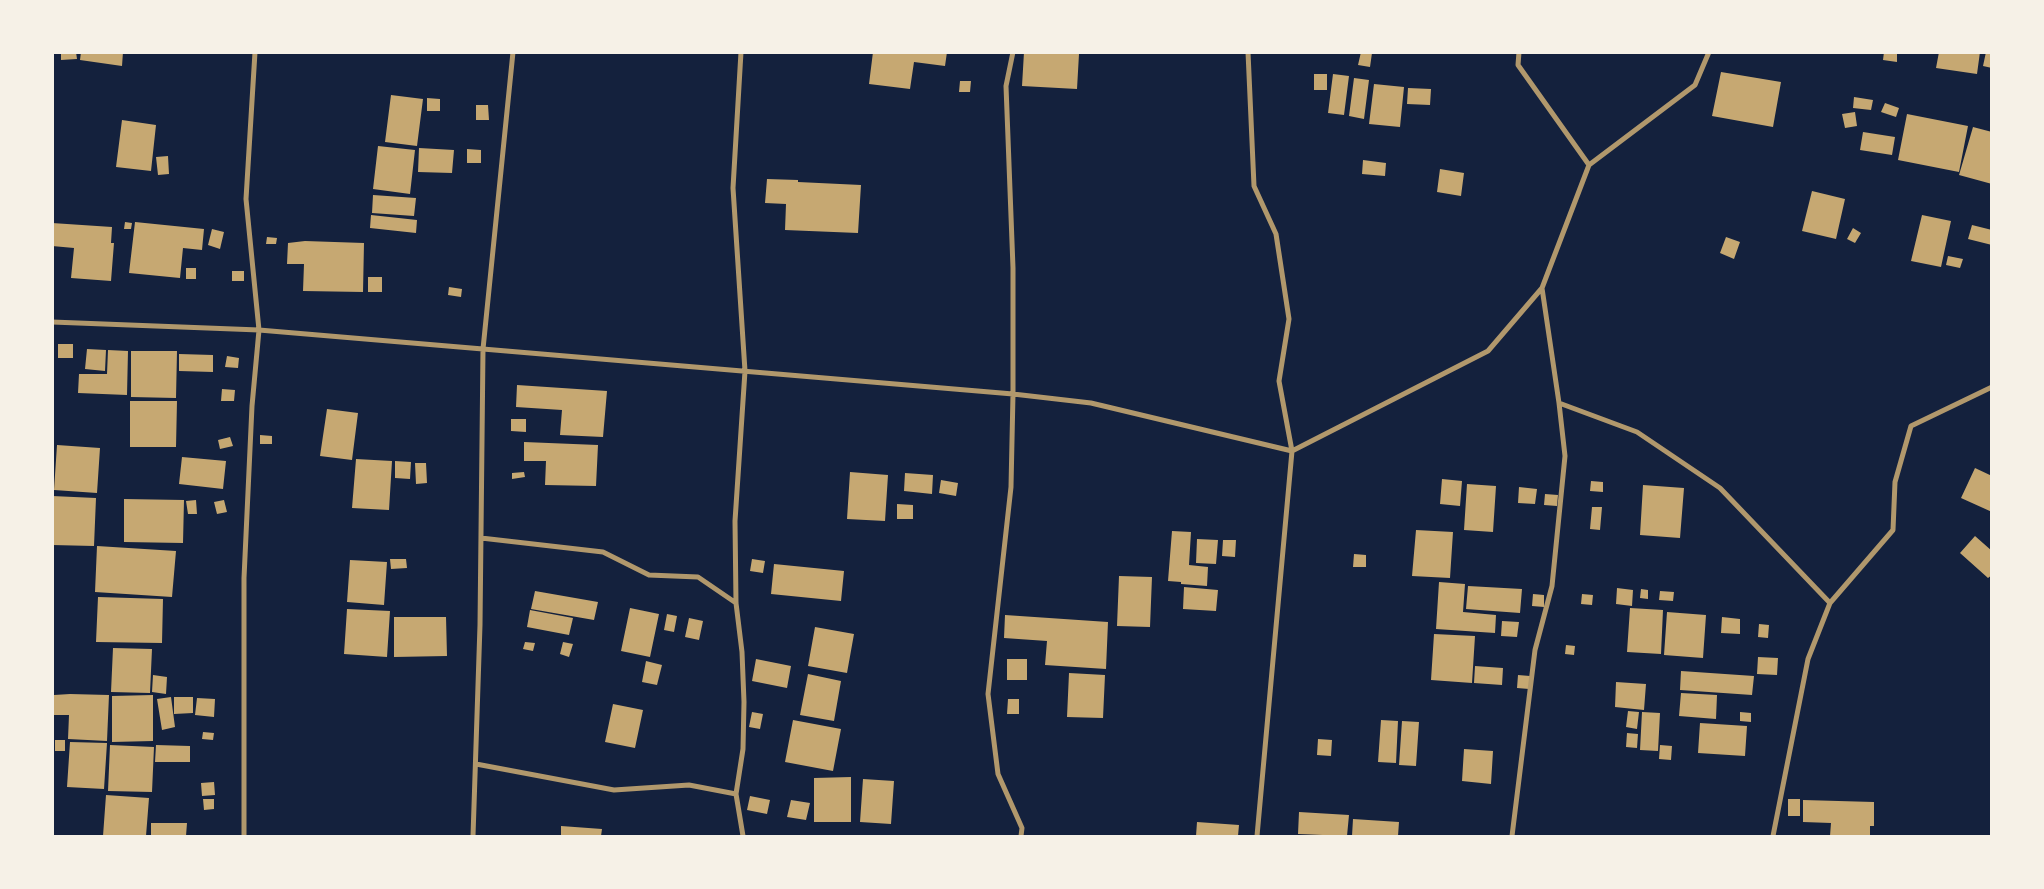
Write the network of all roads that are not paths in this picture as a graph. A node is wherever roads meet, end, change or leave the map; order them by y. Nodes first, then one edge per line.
1 (255, 52) edge
2 (513, 52) edge
3 (741, 52) edge
4 (1013, 52) edge
5 (1248, 52) edge
6 (1519, 52) edge
7 (1709, 52) edge
8 (1589, 165) junction
9 (1542, 288) junction
10 (52, 322) edge
11 (259, 330) junction
12 (483, 349) junction
13 (745, 372) junction
14 (1992, 387) edge
15 (1013, 394) junction
16 (1559, 403) junction
17 (1292, 451) junction
18 (481, 538) junction
19 (736, 602) junction
20 (1830, 603) junction
21 (476, 764) junction
22 (736, 794) junction
23 (244, 836) edge
24 (473, 836) edge
25 (743, 836) edge
26 (1021, 836) edge
27 (1257, 836) edge
28 (1512, 836) edge
29 (1773, 836) edge

1 - 11 street
2 - 12 street
3 - 13 street
4 - 15 street
5 - 17 street
6 - 8 street
7 - 8 street
8 - 9 street
9 - 16 street
9 - 17 street
10 - 11 street
11 - 12 street
11 - 23 street
12 - 13 street
12 - 18 street
13 - 15 street
13 - 19 street
14 - 20 street
15 - 17 street
15 - 26 street
16 - 20 street
16 - 28 street
17 - 27 street
18 - 19 street
18 - 21 street
19 - 22 street
20 - 29 street
21 - 22 street
21 - 24 street
22 - 25 street

